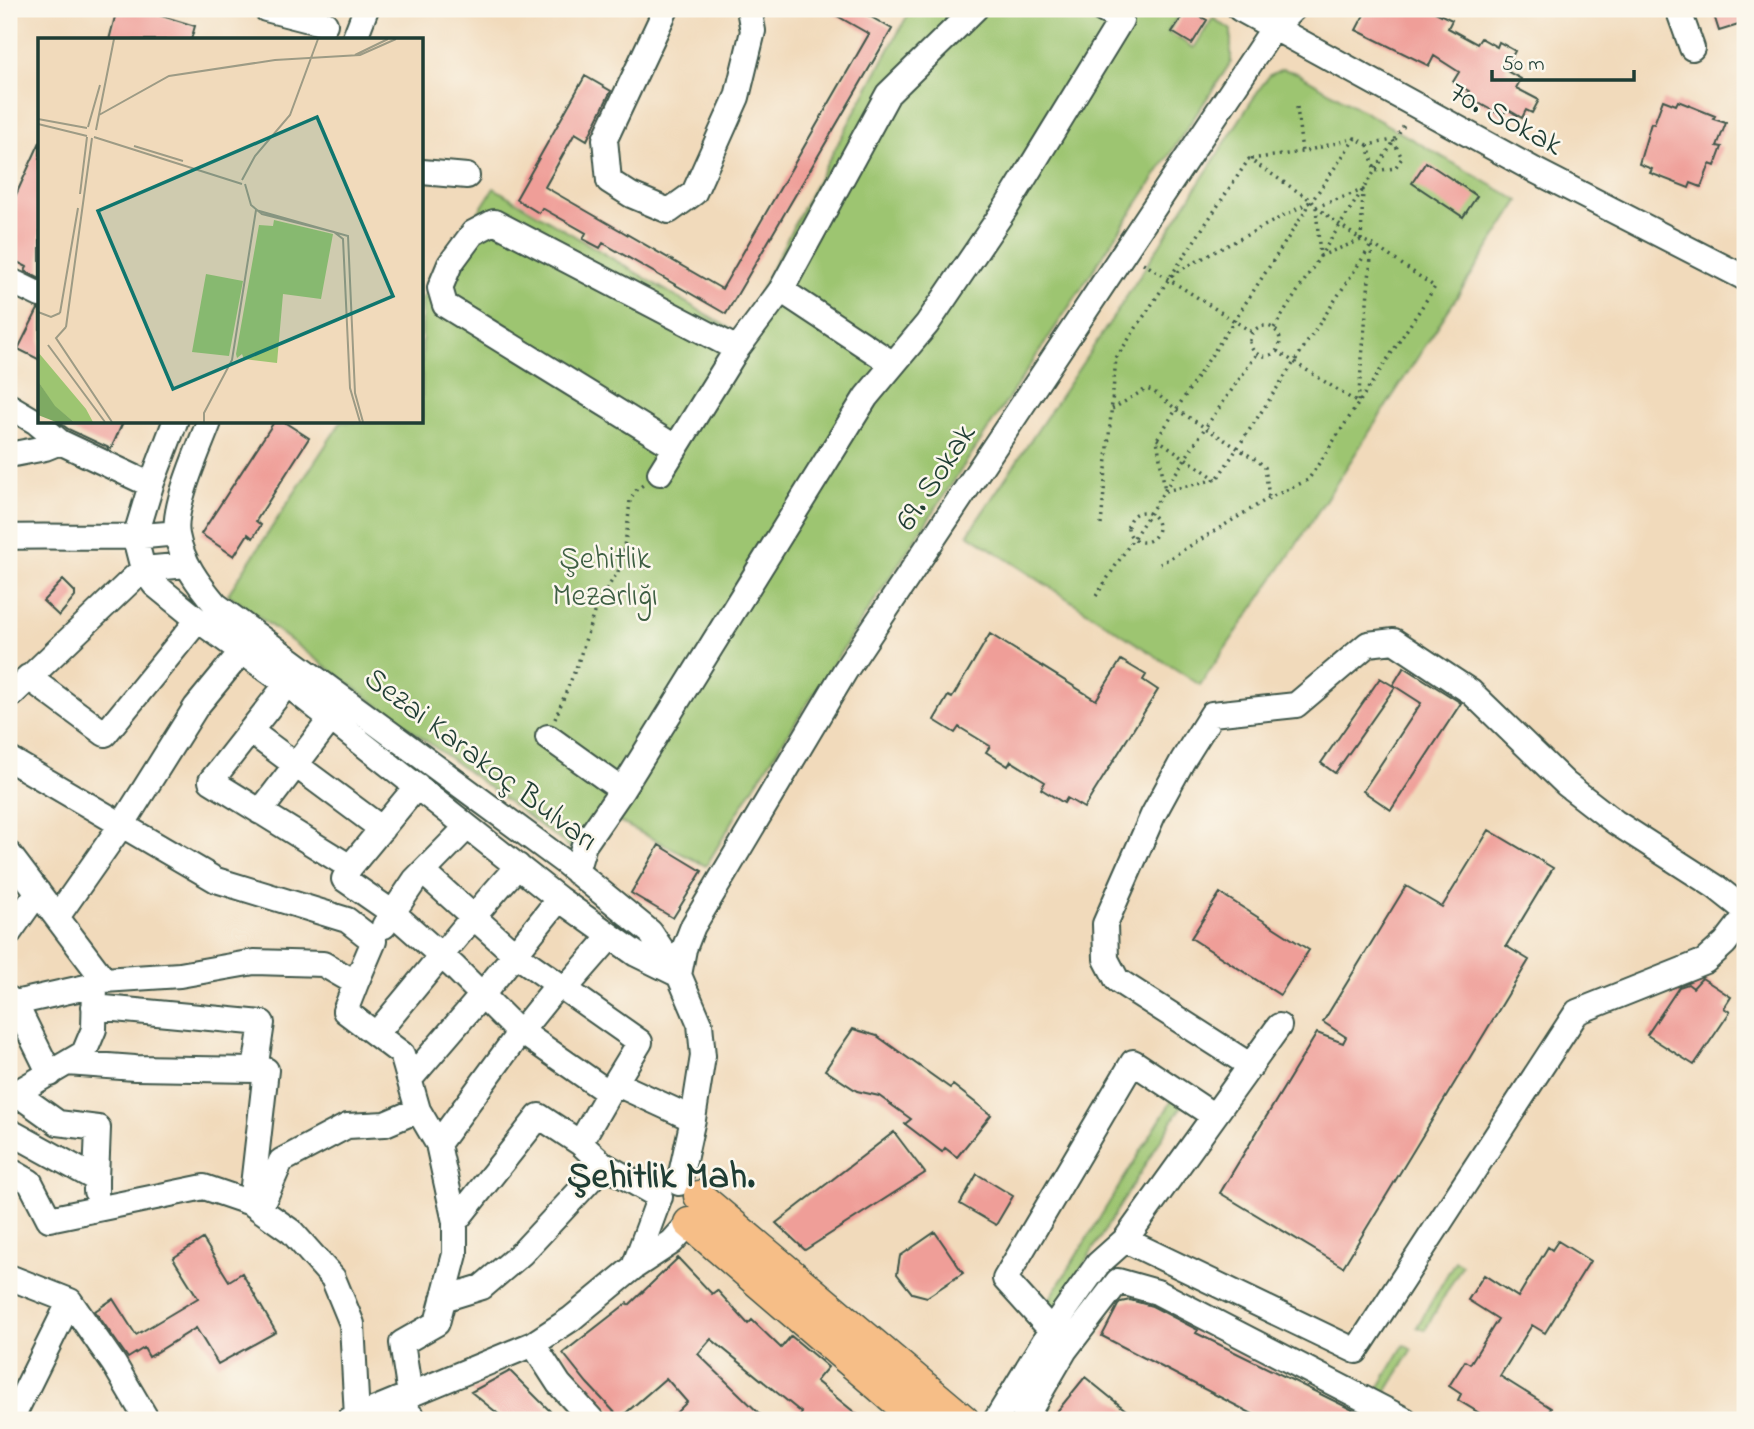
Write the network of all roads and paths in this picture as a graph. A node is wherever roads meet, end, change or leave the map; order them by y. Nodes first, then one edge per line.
1 (266, 9) edge
2 (366, 9) edge
3 (666, 9) edge
4 (749, 9) edge
5 (975, 9) edge
6 (1101, 9) edge
7 (1240, 9) edge
8 (1293, 9) edge
9 (1678, 9) edge
10 (325, 24) edge
11 (1273, 29) junction
12 (355, 38) edge
13 (1692, 48) dead end
14 (1297, 107) dead end
15 (1417, 107) junction
16 (1355, 138) junction
17 (1393, 140) junction
18 (1368, 145) junction
19 (1303, 152) junction
20 (1249, 159) junction
21 (1375, 171) junction
22 (424, 172) edge
23 (467, 176) dead end
24 (1363, 190) junction
25 (1312, 201) junction
26 (1316, 207) junction
27 (1340, 226) junction
28 (1362, 240) junction
29 (1373, 244) junction
30 (1124, 250) junction
31 (1320, 256) junction
32 (1745, 278) edge
33 (1169, 279) junction
34 (9, 280) edge
35 (781, 290) junction
36 (38, 294) edge
37 (1233, 321) junction
38 (1274, 328) junction
39 (1252, 332) junction
40 (737, 349) junction
41 (1277, 351) junction
42 (1257, 354) junction
43 (1295, 362) junction
44 (893, 364) junction
45 (1358, 404) junction
46 (9, 406) edge
47 (1112, 409) junction
48 (1177, 410) junction
49 (38, 424) edge
50 (38, 424) edge
51 (174, 424) edge
52 (208, 424) edge
53 (1205, 428) junction
54 (1157, 439) junction
55 (60, 442) junction
56 (675, 447) junction
57 (1237, 448) junction
58 (9, 455) edge
59 (1185, 458) junction
60 (660, 473) joint
61 (1217, 480) junction
62 (151, 485) junction
63 (1164, 491) junction
64 (1269, 498) junction
65 (1150, 513) junction
66 (1101, 525) dead end
67 (176, 533) junction
68 (9, 537) edge
69 (135, 538) junction
70 (1133, 539) junction
71 (1160, 564) dead end
72 (187, 565) junction
73 (143, 569) junction
74 (1096, 596) dead end
75 (198, 620) junction
76 (242, 651) junction
77 (28, 677) junction
78 (287, 684) junction
79 (9, 697) edge
80 (330, 719) junction
81 (250, 731) junction
82 (548, 737) joint
83 (9, 758) edge
84 (297, 766) junction
85 (416, 786) junction
86 (622, 790) junction
87 (260, 812) junction
88 (122, 824) junction
89 (467, 827) junction
90 (382, 829) junction
91 (9, 853) edge
92 (518, 866) junction
93 (350, 867) junction
94 (423, 872) junction
95 (576, 872) junction
96 (38, 892) junction
97 (559, 899) junction
98 (1745, 910) edge
99 (393, 913) junction
100 (472, 916) junction
101 (57, 917) junction
102 (1745, 917) edge
103 (9, 933) edge
104 (611, 936) junction
105 (374, 941) junction
106 (516, 954) junction
107 (442, 957) junction
108 (679, 975) junction
109 (356, 983) junction
110 (561, 988) junction
111 (98, 991) junction
112 (482, 995) junction
113 (10, 1000) edge
114 (1279, 1026) dead end
115 (520, 1032) junction
116 (376, 1034) junction
117 (1251, 1066) junction
118 (59, 1069) junction
119 (255, 1070) junction
120 (410, 1079) junction
121 (612, 1088) junction
122 (12, 1098) edge
123 (418, 1110) junction
124 (1214, 1116) junction
125 (693, 1119) junction
126 (9, 1131) edge
127 (580, 1143) junction
128 (438, 1144) junction
129 (604, 1165) junction
130 (9, 1170) edge
131 (96, 1179) junction
132 (677, 1200) junction
133 (255, 1206) junction
134 (97, 1209) junction
135 (455, 1222) junction
136 (1125, 1240) junction
137 (634, 1267) junction
138 (9, 1278) edge
139 (443, 1299) junction
140 (70, 1301) junction
141 (1051, 1330) junction
142 (533, 1344) junction
143 (403, 1398) junction
144 (353, 1418) edge
145 (11, 1420) edge
146 (147, 1420) edge
147 (415, 1420) edge
148 (592, 1420) edge
149 (918, 1420) edge
150 (964, 1420) edge
151 (996, 1420) edge
152 (1024, 1420) edge
153 (1405, 1420) edge

1 - 10 street
2 - 12 street
3 - 4 street
5 - 35 street
6 - 44 street
7 - 11 street, 70. Sokak
8 - 11 street, 69. Sokak
9 - 13 street
11 - 15 street, 70. Sokak
11 - 30 street, 69. Sokak
14 - 19 path
15 - 17 path
15 - 32 street, 70. Sokak
16 - 18 path
16 - 19 path
16 - 25 path
17 - 18 path
17 - 21 path
17 - 21 path
18 - 21 path
19 - 20 path
20 - 25 path
20 - 33 path
21 - 24 path
22 - 23 street
24 - 26 path
24 - 27 path
24 - 28 path
25 - 26 path
25 - 33 path
25 - 37 path
26 - 27 path
26 - 31 path
27 - 28 path
27 - 31 path
28 - 29 path
28 - 31 path
29 - 43 path
29 - 45 path
29 - 45 path
30 - 33 path
30 - 108 street, 69. Sokak
31 - 38 path
33 - 37 path
33 - 47 path
34 - 36 street
35 - 40 street
35 - 44 street
37 - 39 path
37 - 48 path
38 - 39 path
38 - 41 path
39 - 42 path
40 - 56 street
40 - 56 street
41 - 42 path
41 - 43 path
42 - 53 path
43 - 45 path
43 - 57 path
44 - 86 street
45 - 64 path
46 - 49 street
47 - 48 path
47 - 66 path
48 - 53 path
48 - 54 path
50 - 55 street
51 - 62 street
52 - 67 street, Sezai Karakoç Bulvarı
53 - 57 path
53 - 59 path
54 - 59 path
54 - 63 path
55 - 58 street
55 - 62 street
56 - 60 street
57 - 61 path
57 - 64 path
59 - 61 path
59 - 63 path
60 - 82 path
61 - 63 path
62 - 69 street
63 - 65 path
64 - 71 path
65 - 70 path
65 - 70 path
65 - 70 path
67 - 69 street
67 - 72 street, Sezai Karakoç Bulvarı
68 - 69 street
69 - 73 street
70 - 74 path
72 - 73 street
72 - 95 street, Sezai Karakoç Bulvarı
73 - 75 street
73 - 77 street
75 - 76 street
75 - 77 street
76 - 78 street
76 - 88 street
77 - 79 street
78 - 80 street
78 - 81 street
80 - 84 street
80 - 85 street
81 - 84 street
81 - 87 street
82 - 86 street
83 - 88 street
84 - 87 street
84 - 90 street
85 - 89 street
85 - 90 street
86 - 95 street
87 - 93 street
88 - 101 street
88 - 105 street
89 - 92 street
89 - 94 street
90 - 93 street
91 - 96 street
92 - 97 street
92 - 100 street
93 - 99 street
94 - 99 street
94 - 100 street
95 - 108 street, Sezai Karakoç Bulvarı
96 - 101 street
96 - 103 street
97 - 104 street
97 - 106 street
98 - 117 street
99 - 105 street
99 - 107 street
100 - 106 street
100 - 107 street
101 - 111 street
102 - 136 street
104 - 108 street
104 - 110 street
105 - 109 street
106 - 110 street
106 - 112 street
107 - 112 street
107 - 116 street
108 - 125 street, Sezai Karakoç Bulvarı
109 - 111 street
109 - 116 street
110 - 115 street
110 - 121 street
111 - 113 street
111 - 118 street
111 - 119 street
112 - 115 street
112 - 120 street
113 - 118 street
114 - 117 street
115 - 121 street
115 - 128 street
116 - 120 street
117 - 124 street
118 - 119 street
118 - 122 street
119 - 133 street
120 - 123 street
121 - 125 street
121 - 127 street
122 - 131 street
123 - 128 street
123 - 133 street
124 - 136 street
124 - 141 street
125 - 132 street, Sezai Karakoç Bulvarı
126 - 131 street
127 - 129 street
127 - 135 street
128 - 135 street
129 - 132 street
129 - 139 street
130 - 134 street
131 - 134 street
132 - 137 street, Sezai Karakoç Bulvarı
132 - 137 street
132 - 149 main road
132 - 150 main road
133 - 134 street
133 - 144 street
135 - 139 street
136 - 141 street
137 - 142 street
138 - 140 street
139 - 143 street
140 - 145 street
140 - 146 street
141 - 151 street
142 - 143 street
142 - 148 street
143 - 144 street
143 - 147 street
152 - 153 street

